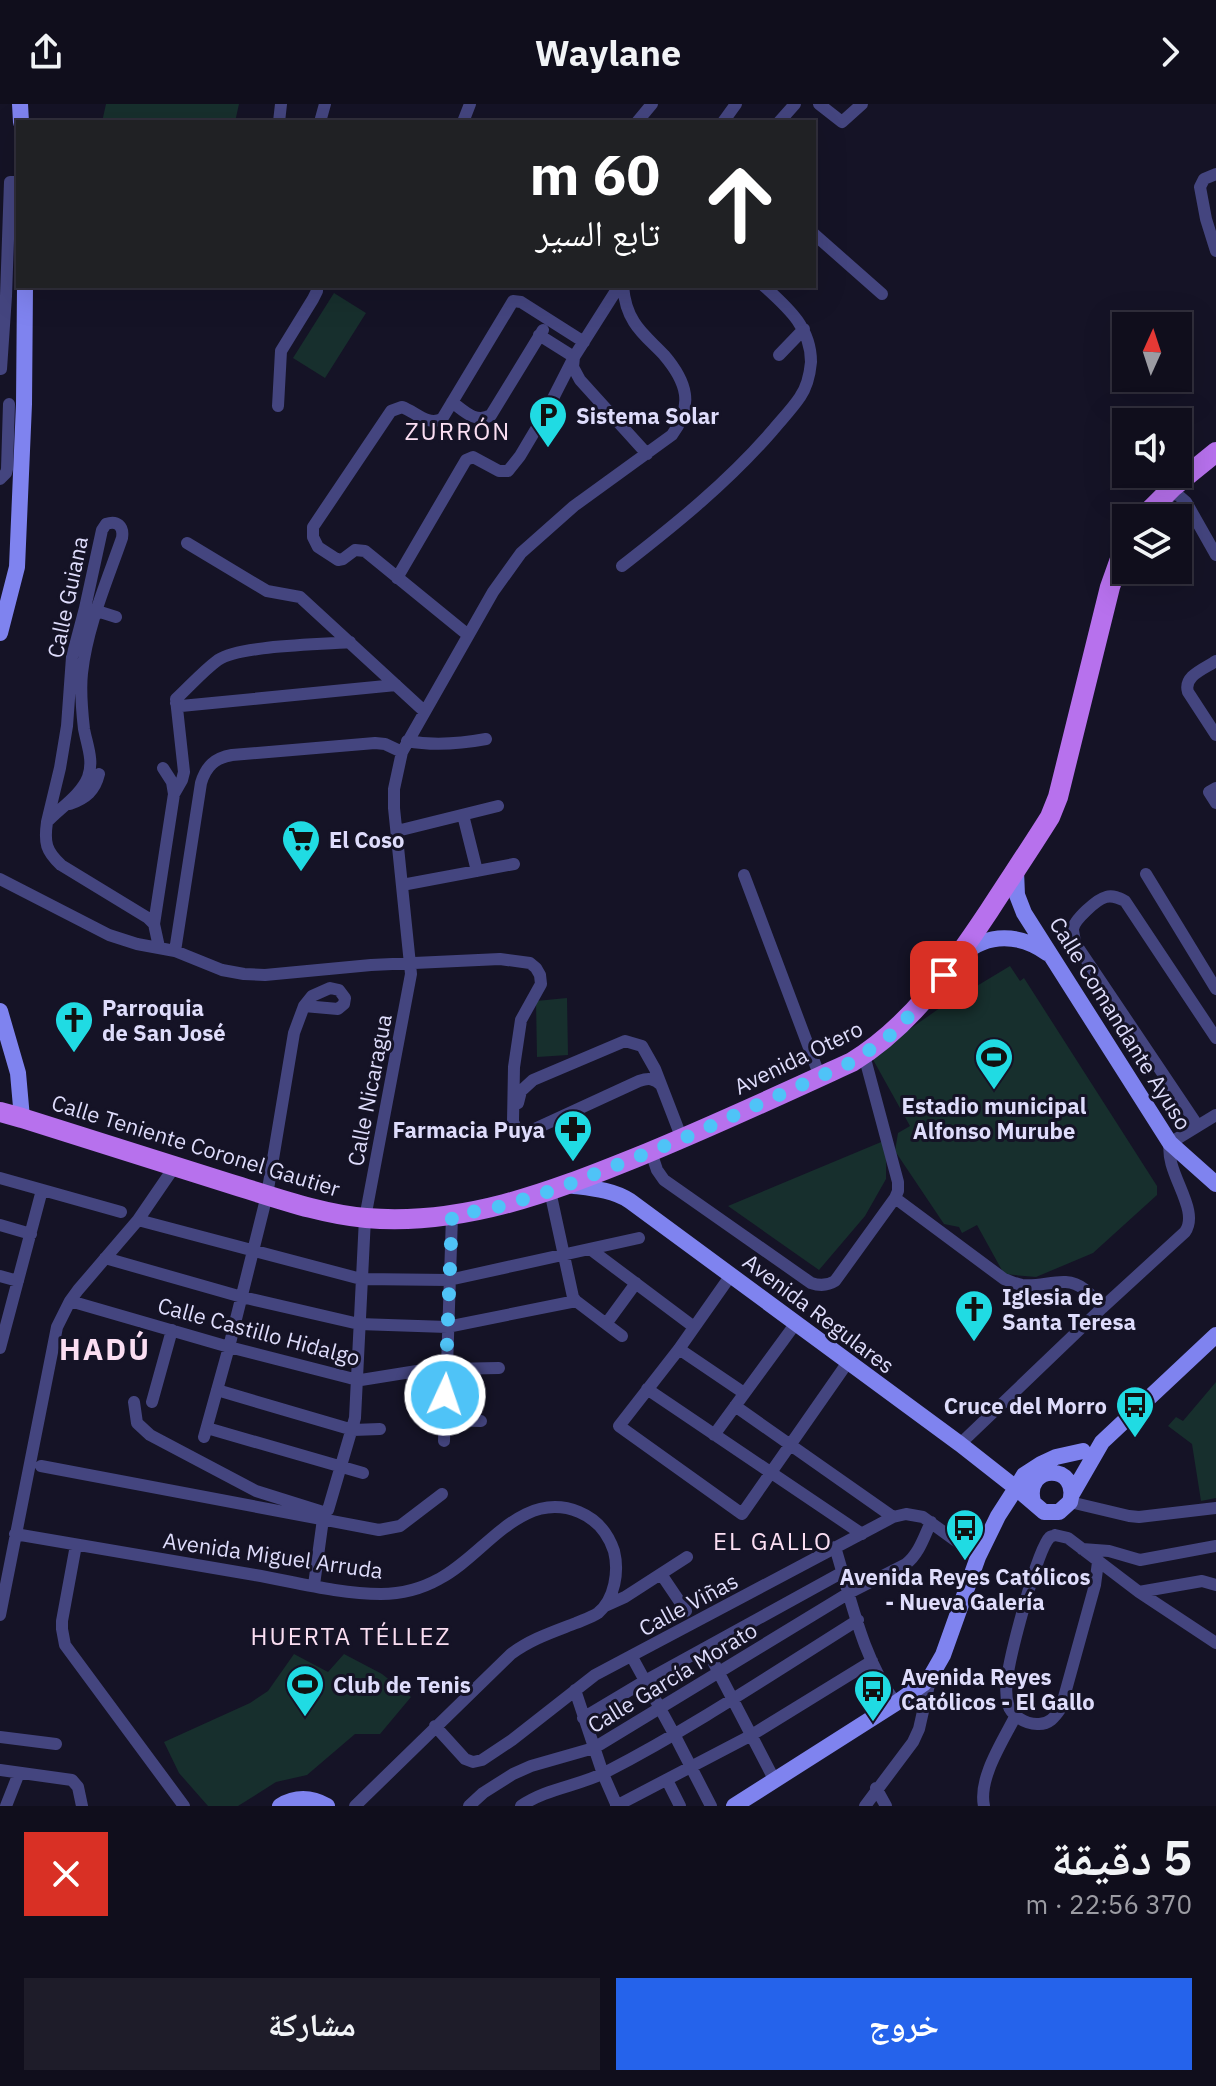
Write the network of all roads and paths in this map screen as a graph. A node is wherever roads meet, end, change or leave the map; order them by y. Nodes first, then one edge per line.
1 (652, 104) edge
2 (778, 104) edge
3 (795, 104) edge
4 (819, 104) edge
5 (862, 104) edge
6 (639, 120) edge
7 (780, 120) edge
8 (1216, 174) edge
9 (9, 182) edge
10 (5, 218) edge
11 (1211, 219) edge
12 (816, 236) edge
13 (1216, 251) edge
14 (4, 254) edge
15 (25, 288) edge
16 (317, 288) edge
17 (620, 288) edge
18 (622, 288) edge
19 (766, 288) edge
20 (882, 294) dead end
21 (3, 296) edge
22 (548, 320) junction
23 (804, 329) junction
24 (2, 331) edge
25 (539, 335) junction
26 (584, 342) junction
27 (779, 355) dead end
28 (574, 357) junction
29 (0, 369) edge
30 (23, 370) junction
31 (452, 402) junction
32 (11, 404) edge
33 (278, 406) dead end
34 (4, 440) edge
35 (1216, 452) edge
36 (647, 454) junction
37 (0, 479) edge
38 (1177, 502) junction
39 (1173, 504) edge
40 (187, 543) dead end
41 (1216, 555) edge
42 (622, 566) dead end
43 (397, 578) junction
44 (1112, 581) edge
45 (97, 611) junction
46 (116, 617) dead end
47 (0, 633) edge
48 (468, 635) junction
49 (350, 642) junction
50 (1216, 661) edge
51 (396, 685) junction
52 (176, 703) junction
53 (424, 711) junction
54 (1216, 735) edge
55 (486, 739) dead end
56 (404, 747) junction
57 (163, 768) dead end
58 (99, 774) dead end
59 (1216, 788) edge
60 (174, 794) junction
61 (1216, 803) edge
62 (498, 806) dead end
63 (61, 807) junction
64 (463, 815) junction
65 (47, 822) junction
66 (397, 831) junction
67 (514, 864) dead end
68 (477, 871) junction
69 (1016, 871) junction
70 (1146, 874) dead end
71 (744, 875) dead end
72 (0, 879) edge
73 (402, 885) junction
74 (154, 924) junction
75 (159, 947) junction
76 (175, 951) junction
77 (1051, 957) junction
78 (411, 963) junction
79 (953, 965) junction
80 (1216, 989) edge
81 (304, 1006) dead end
82 (0, 1011) edge
83 (1216, 1038) edge
84 (864, 1055) junction
85 (820, 1077) junction
86 (662, 1086) junction
87 (0, 1112) edge
88 (1216, 1115) edge
89 (22, 1118) junction
90 (513, 1121) junction
91 (1198, 1126) junction
92 (682, 1139) junction
93 (1170, 1143) junction
94 (651, 1152) junction
95 (620, 1164) junction
96 (175, 1166) junction
97 (0, 1178) edge
98 (1216, 1184) edge
99 (558, 1188) junction
100 (42, 1190) junction
101 (267, 1195) junction
102 (623, 1196) junction
103 (895, 1198) junction
104 (121, 1212) dead end
105 (452, 1216) junction
106 (365, 1218) junction
107 (138, 1220) junction
108 (0, 1225) edge
109 (31, 1234) junction
110 (639, 1238) dead end
111 (590, 1249) junction
112 (253, 1252) junction
113 (564, 1256) junction
114 (105, 1258) junction
115 (731, 1275) junction
116 (0, 1276) edge
117 (361, 1279) junction
118 (449, 1280) junction
119 (18, 1281) junction
120 (636, 1283) junction
121 (242, 1297) junction
122 (70, 1301) junction
123 (576, 1301) junction
124 (1102, 1308) junction
125 (3, 1323) edge
126 (796, 1323) junction
127 (359, 1324) junction
128 (606, 1324) junction
129 (447, 1327) junction
130 (694, 1327) junction
131 (172, 1330) junction
132 (1216, 1335) edge
133 (622, 1336) dead end
134 (229, 1347) junction
135 (0, 1348) edge
136 (679, 1349) junction
137 (848, 1362) junction
138 (499, 1368) dead end
139 (446, 1370) junction
140 (417, 1371) junction
141 (357, 1379) junction
142 (647, 1389) junction
143 (217, 1390) junction
144 (744, 1393) junction
145 (416, 1399) dead end
146 (134, 1402) dead end
147 (152, 1402) dead end
148 (735, 1406) junction
149 (445, 1420) junction
150 (481, 1421) dead end
151 (380, 1429) dead end
152 (353, 1430) junction
153 (714, 1435) junction
154 (444, 1441) dead end
155 (1102, 1442) junction
156 (789, 1444) junction
157 (960, 1444) junction
158 (1083, 1451) junction
159 (41, 1466) dead end
160 (342, 1467) junction
161 (770, 1472) junction
162 (363, 1473) dead end
163 (1050, 1473) junction
164 (1020, 1481) junction
165 (442, 1494) dead end
166 (1071, 1498) junction
167 (1033, 1502) junction
168 (1004, 1506) junction
169 (1216, 1508) edge
170 (326, 1514) junction
171 (1051, 1514) junction
172 (893, 1517) junction
173 (931, 1522) junction
174 (15, 1534) junction
175 (862, 1534) junction
176 (1055, 1535) junction
177 (76, 1545) junction
178 (1216, 1546) edge
179 (835, 1547) junction
180 (1082, 1549) junction
181 (687, 1557) dead end
182 (978, 1557) junction
183 (1098, 1562) junction
184 (5, 1564) edge
185 (843, 1572) junction
186 (661, 1574) junction
187 (314, 1585) junction
188 (1216, 1585) edge
189 (1139, 1592) junction
190 (849, 1593) junction
191 (605, 1606) junction
192 (686, 1611) dead end
193 (0, 1615) edge
194 (858, 1620) junction
195 (1216, 1643) edge
196 (706, 1648) junction
197 (632, 1657) junction
198 (872, 1661) junction
199 (719, 1672) junction
200 (931, 1676) junction
201 (645, 1681) junction
202 (575, 1690) junction
203 (733, 1699) junction
204 (896, 1703) junction
205 (660, 1709) junction
206 (1016, 1715) junction
207 (583, 1718) junction
208 (435, 1726) junction
209 (674, 1734) junction
210 (750, 1736) junction
211 (0, 1737) edge
212 (56, 1744) dead end
213 (594, 1748) junction
214 (691, 1766) junction
215 (0, 1770) edge
216 (19, 1773) junction
217 (603, 1774) junction
218 (667, 1780) junction
219 (775, 1781) junction
220 (876, 1788) junction
221 (6, 1806) edge
222 (82, 1806) edge
223 (184, 1806) edge
224 (280, 1806) edge
225 (327, 1806) edge
226 (355, 1806) edge
227 (469, 1806) edge
228 (521, 1806) edge
229 (616, 1806) edge
230 (680, 1806) edge
231 (711, 1806) edge
232 (734, 1806) edge
233 (865, 1806) edge
234 (886, 1806) edge
235 (984, 1806) edge

1 - 6 street
2 - 7 street
3 - 7 street
4 - 5 street
8 - 11 street
9 - 10 street
10 - 14 street
11 - 13 street
12 - 20 street
14 - 21 street
15 - 30 main road
16 - 33 street
17 - 26 street
18 - 36 street, Calle Nicaragua
19 - 23 street
21 - 24 street
22 - 25 street
22 - 26 street
22 - 31 street
23 - 27 street
23 - 42 street
24 - 29 street
25 - 28 street
25 - 31 street
26 - 28 street
28 - 36 street
28 - 43 street
29 - 30 street
30 - 32 main road
31 - 43 street
32 - 34 street
32 - 47 main road
34 - 37 street
35 - 38 main road
36 - 48 street, Calle Nicaragua
38 - 39 main road
38 - 41 street
40 - 49 street
43 - 48 street
44 - 69 main road, Avenida Otero
45 - 46 street
45 - 63 street, Calle Guiana
45 - 65 street, Calle Guiana
48 - 53 street, Calle Nicaragua
49 - 51 street
49 - 52 street
50 - 54 street
51 - 52 street
51 - 53 street
52 - 60 street
53 - 56 street, Calle Nicaragua
55 - 56 street
56 - 66 street, Calle Nicaragua
56 - 76 street
57 - 60 street
58 - 63 street
59 - 61 street
60 - 74 street
62 - 64 street
63 - 65 street, Calle Guiana
64 - 66 street
64 - 68 street
65 - 74 street, Calle Guiana
66 - 73 street, Calle Nicaragua
67 - 68 street
68 - 73 street
69 - 77 main road, Calle Comandante Ayuso
69 - 79 main road, Avenida Otero
70 - 80 street
71 - 85 street
72 - 75 street
73 - 78 street, Calle Nicaragua
74 - 75 street
75 - 76 street
76 - 78 street
77 - 79 main road
77 - 93 main road, Calle Comandante Ayuso
78 - 90 street
78 - 106 street, Calle Nicaragua
79 - 84 main road, Avenida Otero
81 - 101 street
82 - 89 main road
83 - 91 street
84 - 85 main road, Avenida Otero
84 - 103 street
85 - 92 main road, Avenida Otero
86 - 90 street
86 - 90 street
86 - 92 street
87 - 89 main road, Calle Teniente Coronel Gautier
88 - 91 street
89 - 96 main road, Calle Teniente Coronel Gautier
91 - 93 street
92 - 94 main road, Avenida Otero
93 - 98 main road, Calle Comandante Ayuso
93 - 124 street
94 - 95 main road, Avenida Otero
94 - 103 street
95 - 99 main road, Avenida Otero
95 - 102 main road
96 - 101 main road, Calle Teniente Coronel Gautier
96 - 107 street
97 - 100 street
99 - 102 main road, Avenida Regulares
99 - 105 main road, Calle Teniente Coronel Gautier
99 - 113 street
100 - 104 street
100 - 109 street
101 - 106 main road, Calle Teniente Coronel Gautier
101 - 112 street
102 - 115 main road, Avenida Regulares
103 - 124 street
105 - 106 main road, Calle Teniente Coronel Gautier
105 - 118 street
106 - 117 street, Calle Nicaragua
107 - 112 street
107 - 114 street
108 - 109 street
109 - 119 street
110 - 111 street
111 - 113 street
111 - 120 street
112 - 117 street
112 - 121 street
113 - 118 street
113 - 123 street
114 - 121 street
114 - 122 street
115 - 126 main road, Avenida Regulares
115 - 130 street
116 - 119 street
117 - 118 street
117 - 127 street, Calle Nicaragua
118 - 129 street
119 - 125 street
120 - 128 street
120 - 130 street
121 - 127 street
121 - 134 street
122 - 131 street, Calle Castillo Hidalgo
122 - 174 street
123 - 128 street
123 - 129 street
124 - 157 street
125 - 135 street
126 - 137 main road, Avenida Regulares
126 - 144 street
127 - 129 street
127 - 141 street, Calle Nicaragua
128 - 133 street
129 - 139 street
130 - 136 street
131 - 134 street, Calle Castillo Hidalgo
131 - 147 street
132 - 155 main road
134 - 141 street, Calle Castillo Hidalgo
134 - 143 street
136 - 142 street
136 - 144 street
137 - 156 street
137 - 157 main road, Avenida Regulares
138 - 139 street, Calle Castillo Hidalgo
139 - 140 street, Calle Castillo Hidalgo
139 - 149 street
140 - 141 street, Calle Castillo Hidalgo
140 - 145 street
141 - 152 street, Calle Nicaragua
142 - 153 street
142 - 161 street
143 - 152 street
143 - 160 street
144 - 148 street
146 - 170 street
148 - 153 street
148 - 156 street
149 - 150 street
149 - 154 street
151 - 152 street
152 - 160 street, Calle Nicaragua
153 - 161 street
155 - 158 main road
155 - 166 main road
156 - 161 street
156 - 172 street
157 - 164 main road, Avenida Regulares
158 - 163 main road
158 - 164 main road
159 - 170 street
160 - 162 street
160 - 170 street, Calle Nicaragua
161 - 175 street
163 - 164 main road
163 - 166 main road
163 - 167 main road
164 - 167 main road, Avenida Regulares
164 - 168 main road
165 - 170 street
166 - 169 street
166 - 171 main road
167 - 168 main road
167 - 171 main road
168 - 182 main road
170 - 187 street, Calle Nicaragua
171 - 176 street
172 - 173 street
172 - 175 street, Calle Viñas
173 - 182 street
173 - 190 street, Calle García Morato
174 - 177 street, Avenida Miguel Arruda
174 - 184 street
175 - 179 street, Calle Viñas
176 - 180 street
176 - 206 street
177 - 187 street, Avenida Miguel Arruda
177 - 223 street
178 - 180 street
179 - 185 street
179 - 197 street, Calle Viñas
180 - 183 street
181 - 186 street
182 - 200 main road
183 - 189 street
183 - 206 street
184 - 193 street
185 - 190 street
185 - 196 street
186 - 191 street
186 - 192 street
187 - 191 street, Avenida Miguel Arruda
188 - 189 street
189 - 195 street
190 - 194 street
190 - 199 street, Calle García Morato
191 - 208 street
194 - 198 street
194 - 203 street
196 - 199 street
196 - 201 street
197 - 201 street
197 - 202 street, Calle Viñas
198 - 204 street
198 - 210 street
199 - 203 street
199 - 205 street, Calle García Morato
200 - 204 main road
200 - 220 street
201 - 205 street
201 - 207 street
202 - 207 street
202 - 208 street, Calle Viñas
203 - 209 street
203 - 210 street
204 - 219 main road
205 - 209 street
205 - 213 street, Calle García Morato
206 - 235 street
207 - 213 street
208 - 226 street
209 - 214 street
209 - 217 street
210 - 214 street
210 - 219 street
211 - 212 street
213 - 217 street
213 - 227 street, Calle García Morato
214 - 218 street
214 - 231 street
215 - 216 street
216 - 221 street
216 - 222 street
217 - 228 street
217 - 229 street
218 - 229 street
218 - 230 street
219 - 232 main road
220 - 233 street
220 - 234 street
224 - 225 main road

